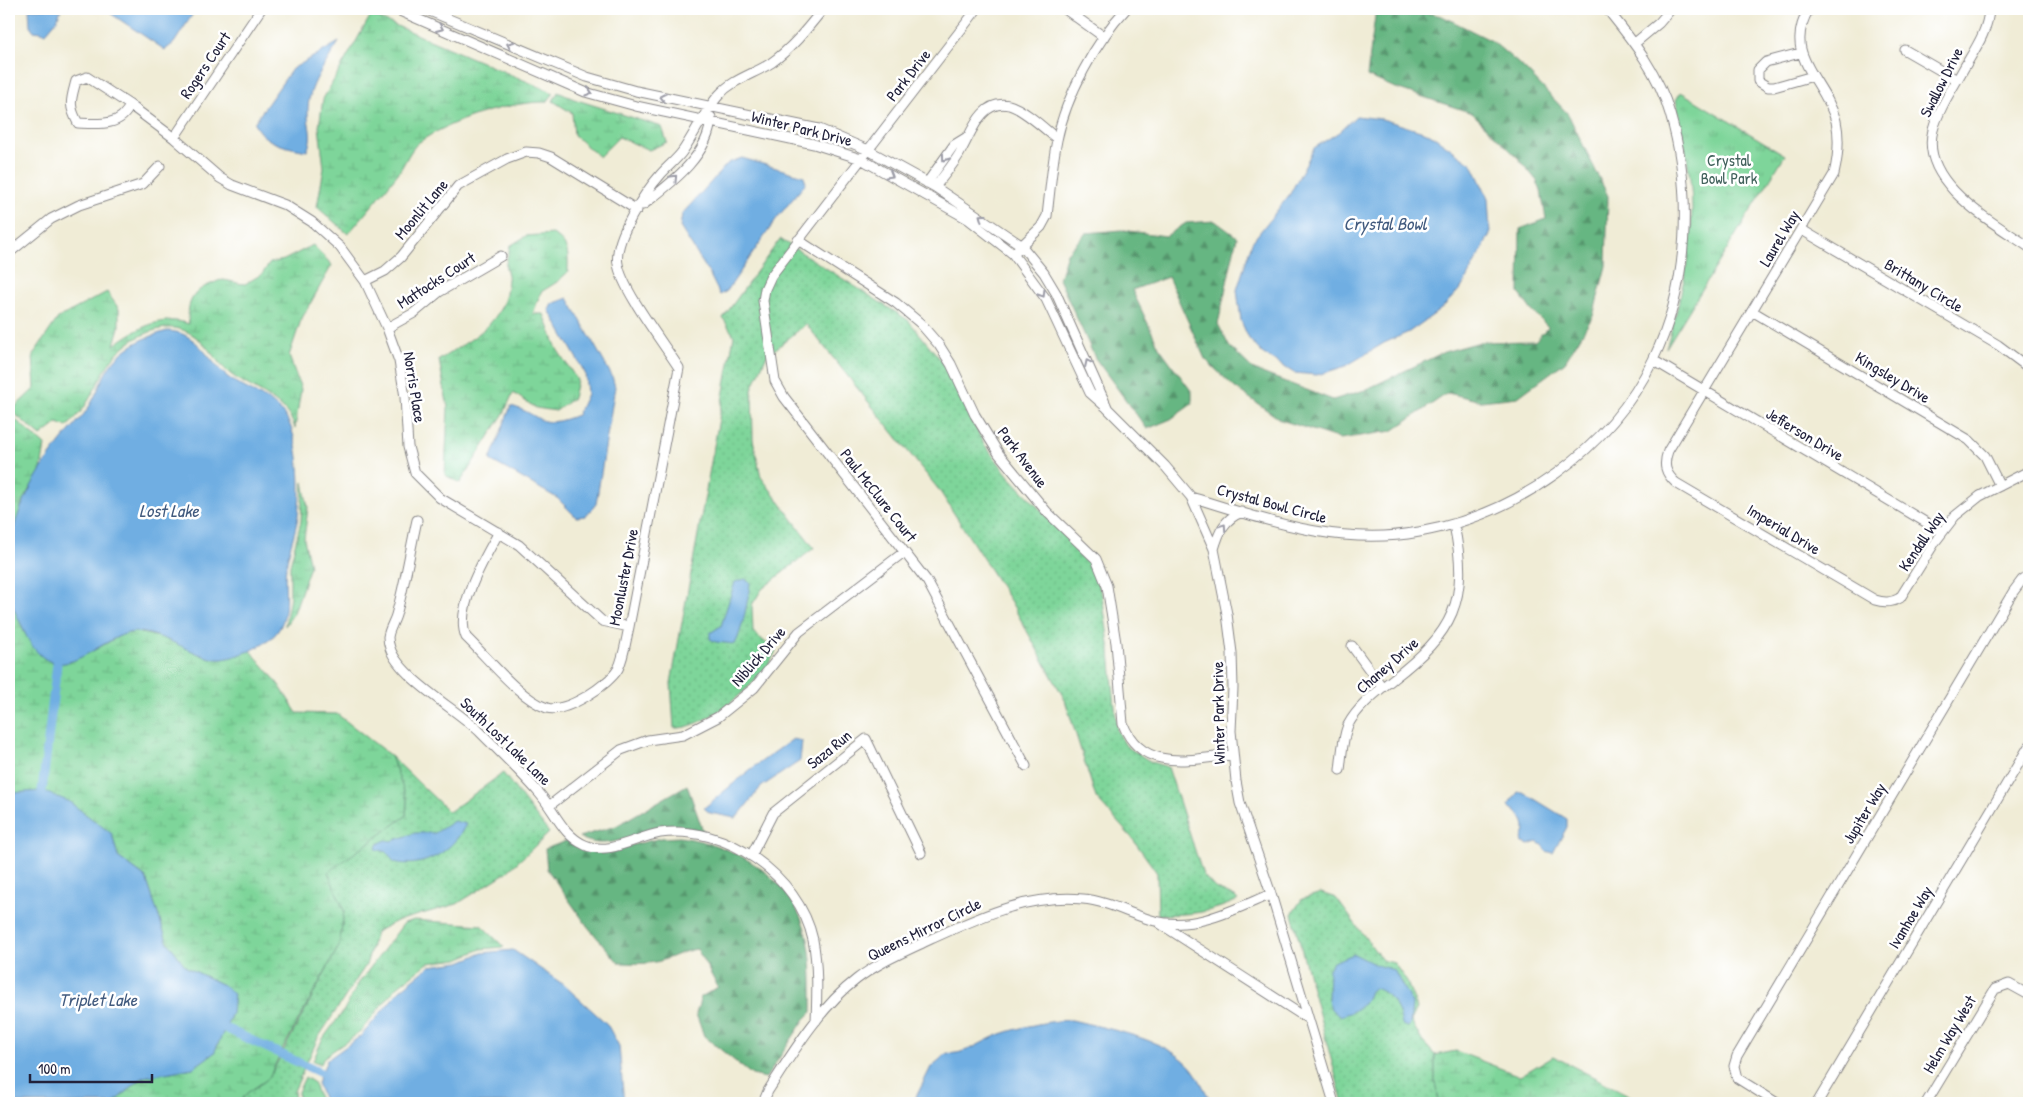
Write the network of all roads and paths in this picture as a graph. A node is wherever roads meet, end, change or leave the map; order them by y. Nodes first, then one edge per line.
1 (261, 9) edge
2 (395, 9) edge
3 (425, 9) edge
4 (823, 9) edge
5 (977, 9) edge
6 (1065, 9) edge
7 (1126, 9) edge
8 (1607, 9) edge
9 (1671, 9) edge
10 (1809, 9) edge
11 (1989, 9) edge
12 (462, 25) junction
13 (457, 36) junction
14 (1104, 37) junction
15 (1634, 43) junction
16 (1905, 50) dead end
17 (1800, 53) junction
18 (1813, 76) junction
19 (1957, 80) junction
20 (130, 105) junction
21 (711, 107) junction
22 (701, 119) junction
23 (711, 122) junction
24 (174, 138) junction
25 (1057, 139) junction
26 (868, 150) junction
27 (681, 153) junction
28 (861, 159) junction
29 (690, 163) junction
30 (160, 166) dead end
31 (931, 185) junction
32 (637, 210) junction
33 (1802, 230) junction
34 (798, 240) junction
35 (1021, 245) junction
36 (2029, 247) edge
37 (9, 253) edge
38 (1013, 254) junction
39 (501, 256) dead end
40 (365, 281) junction
41 (1752, 311) junction
42 (387, 328) junction
43 (1653, 360) junction
44 (2029, 368) edge
45 (1704, 392) junction
46 (1107, 408) junction
47 (1666, 471) joint
48 (2029, 471) edge
49 (2000, 486) junction
50 (1191, 497) junction
51 (1242, 512) junction
52 (417, 520) dead end
53 (1454, 525) junction
54 (499, 532) junction
55 (1942, 532) junction
56 (1214, 549) junction
57 (904, 552) junction
58 (2029, 575) edge
59 (1892, 602) joint
60 (629, 627) junction
61 (1352, 646) dead end
62 (1382, 687) junction
63 (2029, 746) edge
64 (1232, 755) junction
65 (1026, 766) dead end
66 (1340, 770) dead end
67 (549, 806) junction
68 (921, 853) dead end
69 (751, 856) junction
70 (1271, 894) junction
71 (1157, 922) junction
72 (2029, 995) edge
73 (1308, 1019) junction
74 (816, 1021) junction
75 (763, 1103) edge
76 (1334, 1103) edge
77 (1777, 1103) edge
78 (1817, 1103) edge
79 (1926, 1103) edge

1 - 24 street, Rogers Court
2 -> 13 street, Winter Park Drive
3 - 12 street, Winter Park Drive
4 - 21 street, Moonluster Drive
5 - 26 street, Park Drive
6 - 14 street
7 - 14 street
8 - 15 street, Crystal Bowl Circle
9 - 15 street
10 - 17 street
11 - 19 street, Swallow Drive
12 - 13 street
21 -> 12 street, Winter Park Drive
13 -> 22 street, Winter Park Drive
14 - 25 street
15 - 43 street, Crystal Bowl Circle
16 - 19 street
17 - 18 street, Laurel Way
17 - 18 street
18 - 33 street, Laurel Way
19 - 36 street, Swallow Drive
20 - 20 street, Norris Place
20 - 24 street, Norris Place
21 - 22 street, Moonluster Drive
21 - 23 street
21 - 26 street, Winter Park Drive
22 - 23 street, Winter Park Drive
22 - 27 street, Moonluster Drive
23 - 28 street, Winter Park Drive
23 - 29 street, Moonluster Drive
24 - 40 street, Norris Place
25 - 31 street
25 - 35 street
26 - 28 street, Park Drive
26 - 31 street, Winter Park Drive
27 - 29 street
27 - 32 street, Moonluster Drive
28 - 34 street
28 -> 38 street, Winter Park Drive
32 -> 29 street, Moonluster Drive
30 - 37 street
35 -> 31 street, Winter Park Drive
32 - 40 street, Moonlit Lane
32 - 60 street, Moonluster Drive
33 - 41 street, Laurel Way
33 - 44 street, Brittany Circle
34 - 57 street, Paul McClure Court
34 - 64 street, Park Avenue
35 - 38 street
46 -> 35 street, Winter Park Drive
38 -> 46 street, Winter Park Drive
39 - 42 street, Mattocks Court
40 - 42 street, Norris Place
41 - 45 street, Laurel Way
41 - 49 street, Kingsley Drive
42 - 54 street, Norris Place
43 - 45 street, Jefferson Drive
43 - 53 street, Crystal Bowl Circle
45 - 47 street, Laurel Way
45 - 55 street, Jefferson Drive
46 - 50 street, Winter Park Drive
47 - 59 street, Imperial Drive
48 - 49 street, Kendall Way
49 - 55 street, Kendall Way
50 - 51 street, Crystal Bowl Circle
50 - 56 street, Winter Park Drive
51 - 53 street, Crystal Bowl Circle
56 -> 51 street
52 - 67 street, South Lost Lake Lane
53 - 62 street, Chaney Drive
54 - 60 street, Norris Place
54 - 60 street, Moonluster Drive
55 - 59 street, Kendall Way
56 - 64 street, Winter Park Drive
57 - 65 street, Paul McClure Court
57 - 67 street, Niblick Drive
58 - 77 street, Jupiter Way
61 - 62 street
62 - 66 street, Chaney Drive
63 - 78 street, Ivanhoe Way
64 - 70 street, Winter Park Drive
67 - 69 street, South Lost Lake Lane
68 - 69 street, Saza Run
69 - 74 street, South Lost Lake Lane
70 - 71 street, Queens Mirror Circle
70 - 73 street, Winter Park Drive
71 - 73 street, Queens Mirror Circle
71 - 74 street, Queens Mirror Circle
72 - 79 street, Helm Way West
73 - 76 street, Winter Park Drive
74 - 75 street, Queens Mirror Circle

